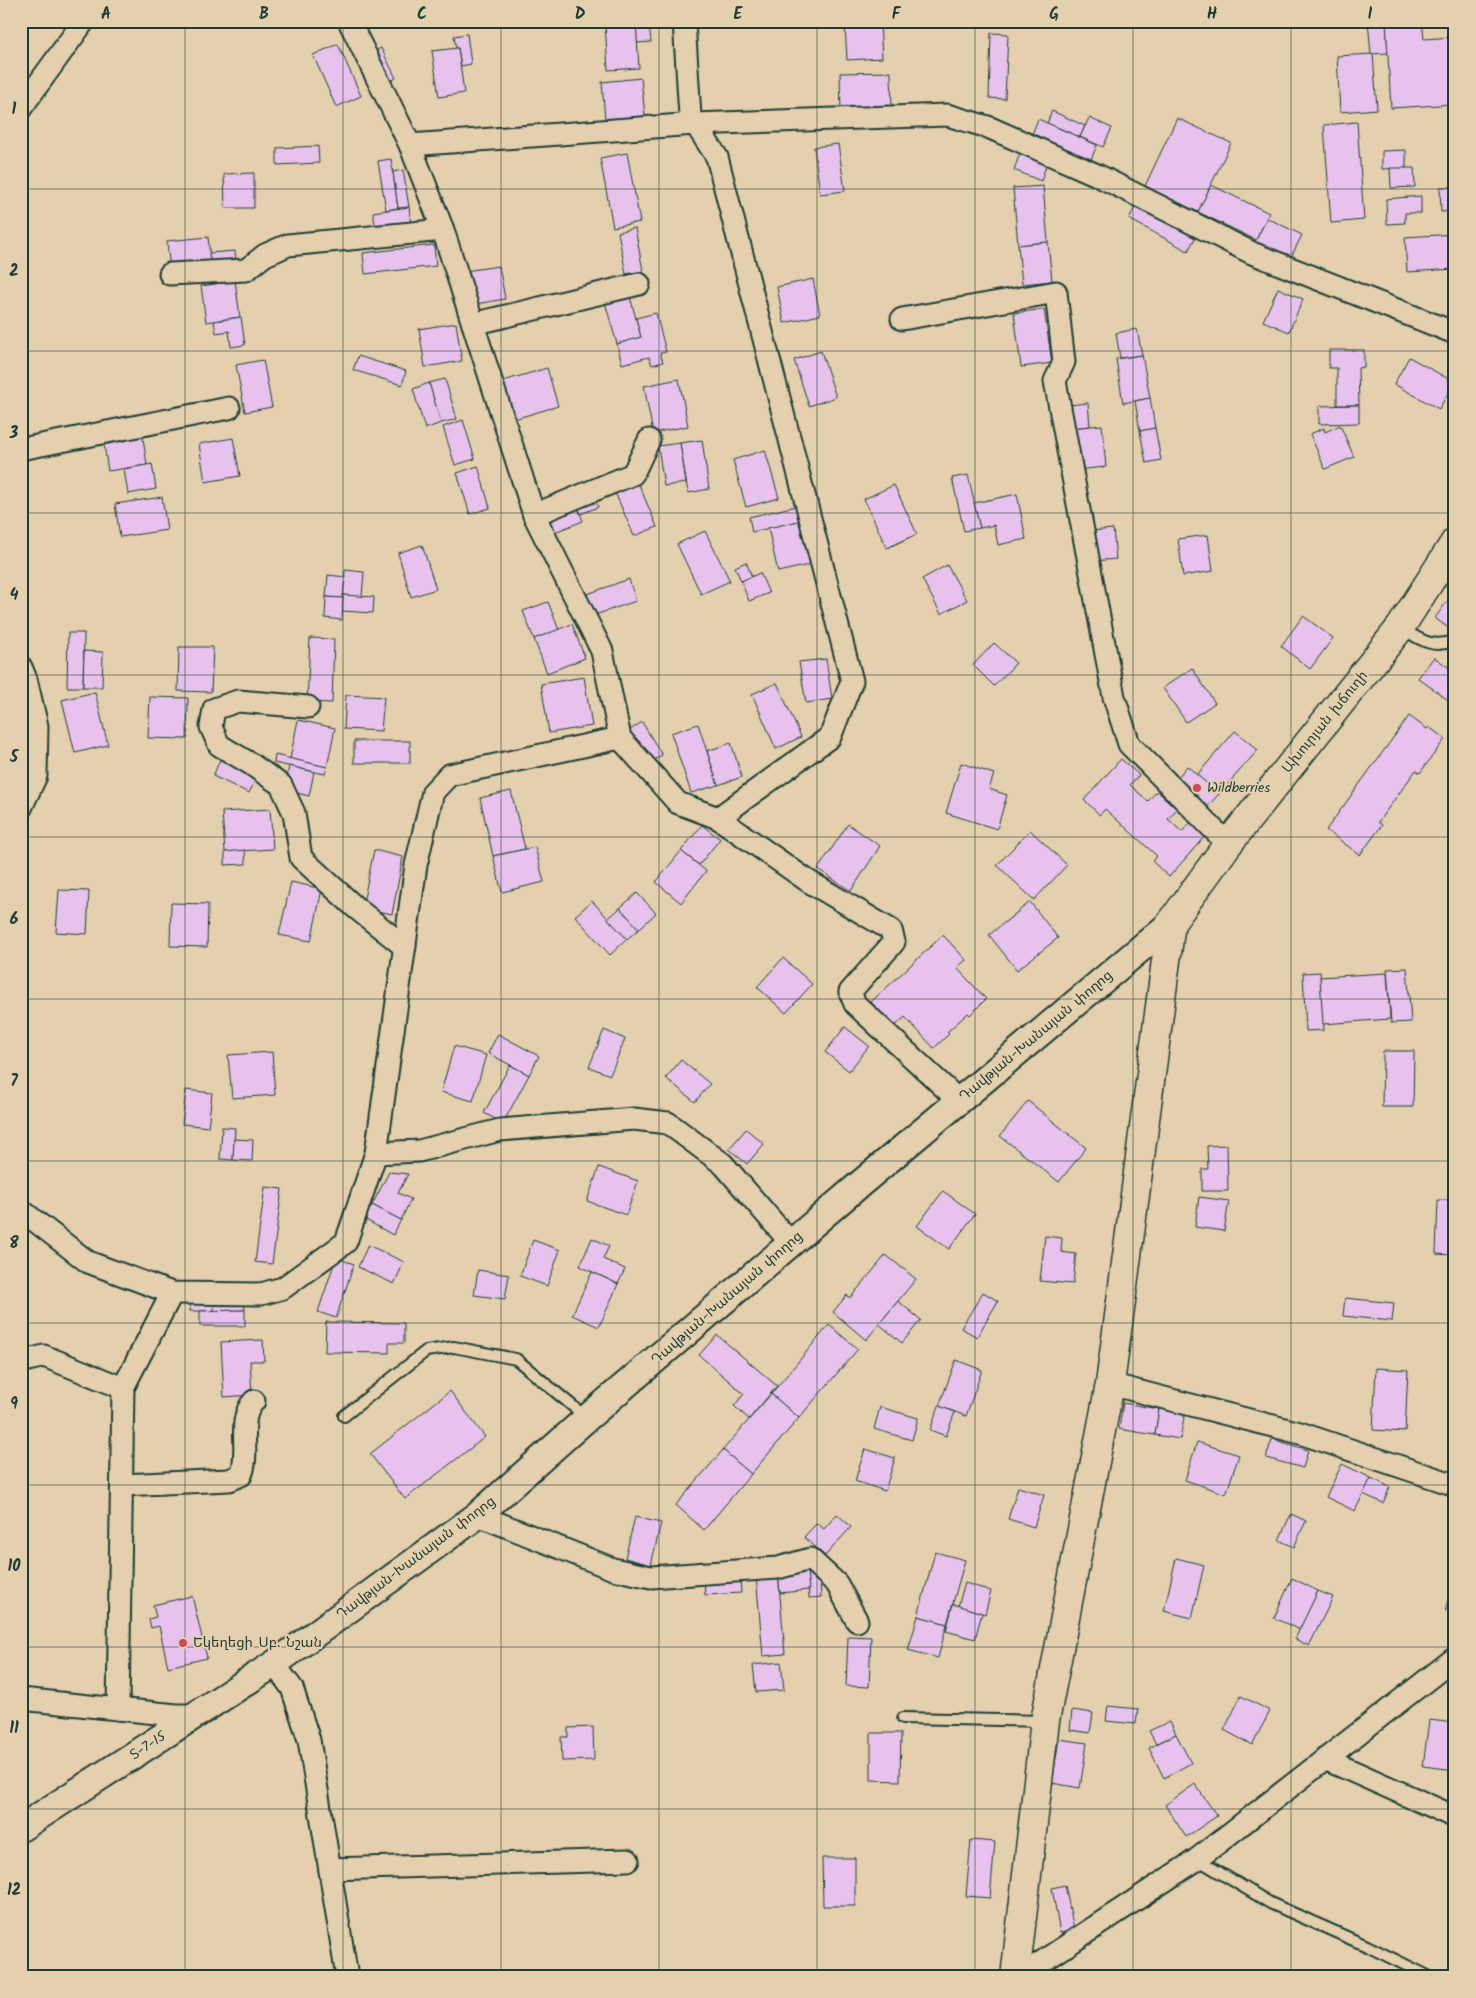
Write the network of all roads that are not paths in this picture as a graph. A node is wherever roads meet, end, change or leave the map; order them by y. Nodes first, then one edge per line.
1 (84, 21) edge
2 (349, 21) edge
3 (684, 21) edge
4 (21, 108) edge
5 (695, 124) junction
6 (410, 145) junction
7 (443, 230) junction
8 (170, 274) dead end
9 (639, 284) dead end
10 (902, 319) dead end
11 (473, 324) junction
12 (1455, 333) edge
13 (228, 408) dead end
14 (649, 440) dead end
15 (21, 448) edge
16 (534, 515) junction
17 (1455, 542) edge
18 (1400, 628) junction
19 (1455, 640) edge
20 (21, 667) edge
21 (308, 707) dead end
22 (620, 738) junction
23 (21, 808) edge
24 (718, 818) junction
25 (1228, 844) junction
26 (1171, 923) junction
27 (405, 948) junction
28 (959, 1101) junction
29 (376, 1153) junction
30 (21, 1210) edge
31 (790, 1243) junction
32 (172, 1293) junction
33 (21, 1362) edge
34 (1110, 1384) junction
35 (123, 1388) junction
36 (254, 1401) dead end
37 (344, 1416) dead end
38 (587, 1418) junction
39 (122, 1485) junction
40 (1455, 1485) edge
41 (478, 1515) junction
42 (857, 1621) dead end
43 (1455, 1658) edge
44 (274, 1664) junction
45 (21, 1699) edge
46 (118, 1709) junction
47 (197, 1715) junction
48 (902, 1718) dead end
49 (1045, 1721) junction
50 (1325, 1760) junction
51 (1455, 1817) edge
52 (21, 1828) edge
53 (628, 1860) dead end
54 (1196, 1860) junction
55 (330, 1870) junction
56 (347, 1977) edge
57 (1017, 1977) edge
58 (1430, 1977) edge

1 - 4 street
2 - 6 street
3 - 5 street
5 - 6 street
5 - 12 street
5 - 24 street
6 - 7 street
7 - 8 street
7 - 11 street
9 - 11 street
10 - 25 street
11 - 16 street
13 - 15 street
14 - 16 street
16 - 22 street
17 - 18 main road, Ախուրյան խճուղի
18 - 19 lane
18 - 25 main road, Ախուրյան խճուղի
20 - 23 street
21 - 27 street
22 - 24 street
22 - 27 street
24 - 28 street
25 - 26 main road, Ախուրյան խճուղի
26 - 28 street, Դավթյան-Խանայան փողոց / Տ-7-15
26 - 34 main road
27 - 29 street
28 - 31 street, Դավթյան-Խանայան փողոց / Տ-7-15
29 - 31 street
29 - 32 street
30 - 32 street
31 - 38 street, Դավթյան-Խանայան փողոց / Տ-7-15
32 - 35 street
33 - 35 street
34 - 40 street
34 - 49 main road
35 - 39 street
36 - 39 street
37 - 38 lane
38 - 41 street, Դավթյան-Խանայան փողոց / Տ-7-15
39 - 46 street
41 - 42 street
41 - 44 street, Դավթյան-Խանայան փողոց / Տ-7-15
43 - 50 street
44 - 47 street, Տ-7-15 / Տ-7-15
44 - 55 street
45 - 46 street
46 - 47 street
47 - 52 street, Տ-7-15 / Տ-7-15
48 - 49 lane
49 - 57 main road
50 - 51 street
50 - 54 street
53 - 55 street
54 - 57 street
54 - 58 lane
55 - 56 street

